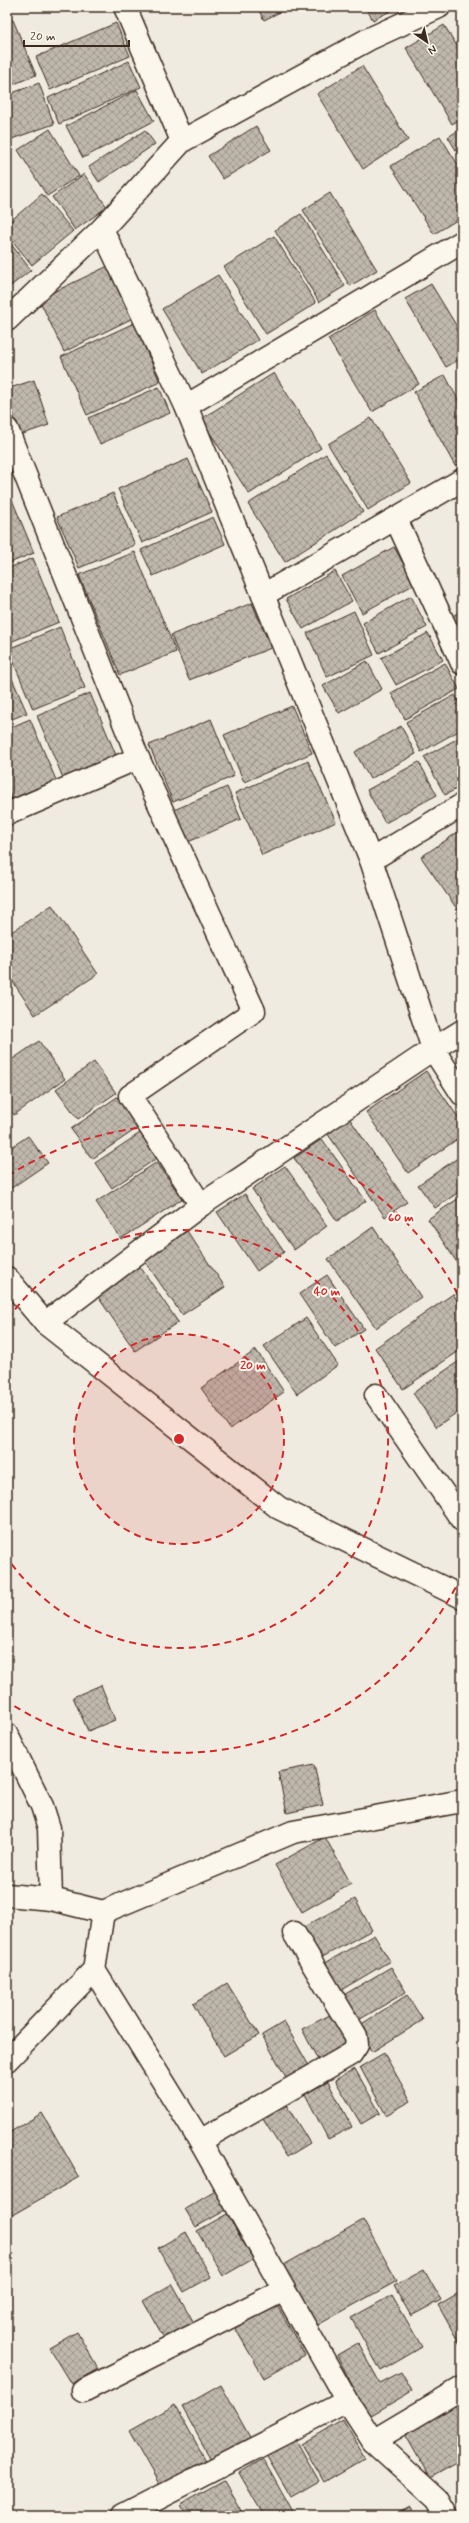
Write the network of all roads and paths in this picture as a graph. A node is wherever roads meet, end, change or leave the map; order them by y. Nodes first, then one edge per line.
1 (125, 7) edge
2 (439, 7) edge
3 (182, 141) junction
4 (102, 229) junction
5 (462, 242) edge
6 (7, 320) edge
7 (186, 406) junction
8 (7, 429) edge
9 (462, 480) edge
10 (396, 519) junction
11 (263, 595) junction
12 (462, 663) edge
13 (138, 758) junction
14 (462, 805) edge
15 (7, 814) edge
16 (371, 860) junction
17 (462, 1031) edge
18 (433, 1050) junction
19 (462, 1094) edge
20 (201, 1205) junction
21 (7, 1278) edge
22 (45, 1323) junction
23 (376, 1395) dead end
24 (462, 1520) edge
25 (462, 1597) edge
26 (7, 1735) edge
27 (462, 1801) edge
28 (7, 1895) edge
29 (51, 1899) junction
30 (103, 1912) junction
31 (294, 1934) dead end
32 (94, 1970) junction
33 (7, 2060) edge
34 (200, 2141) junction
35 (284, 2290) junction
36 (462, 2388) edge
37 (83, 2391) dead end
38 (347, 2402) junction
39 (373, 2441) junction
40 (123, 2516) edge
41 (446, 2516) edge

1 - 3 street
2 - 3 street
3 - 4 street
4 - 6 street
4 - 7 street
5 - 7 street
7 - 11 street
8 - 13 street
9 - 10 street
10 - 11 street
10 - 12 street
11 - 16 street
13 - 15 street
13 - 20 street
14 - 16 street
16 - 18 street
17 - 18 street
18 - 19 street
18 - 20 street
20 - 22 street
21 - 22 street
22 - 25 street
23 - 24 street
26 - 29 street
27 - 30 street
28 - 29 street
29 - 30 street
30 - 32 street
31 - 34 street
32 - 33 street
32 - 34 street
34 - 35 street
35 - 37 street
35 - 38 street
36 - 39 street
38 - 39 street
38 - 40 street
39 - 41 street

